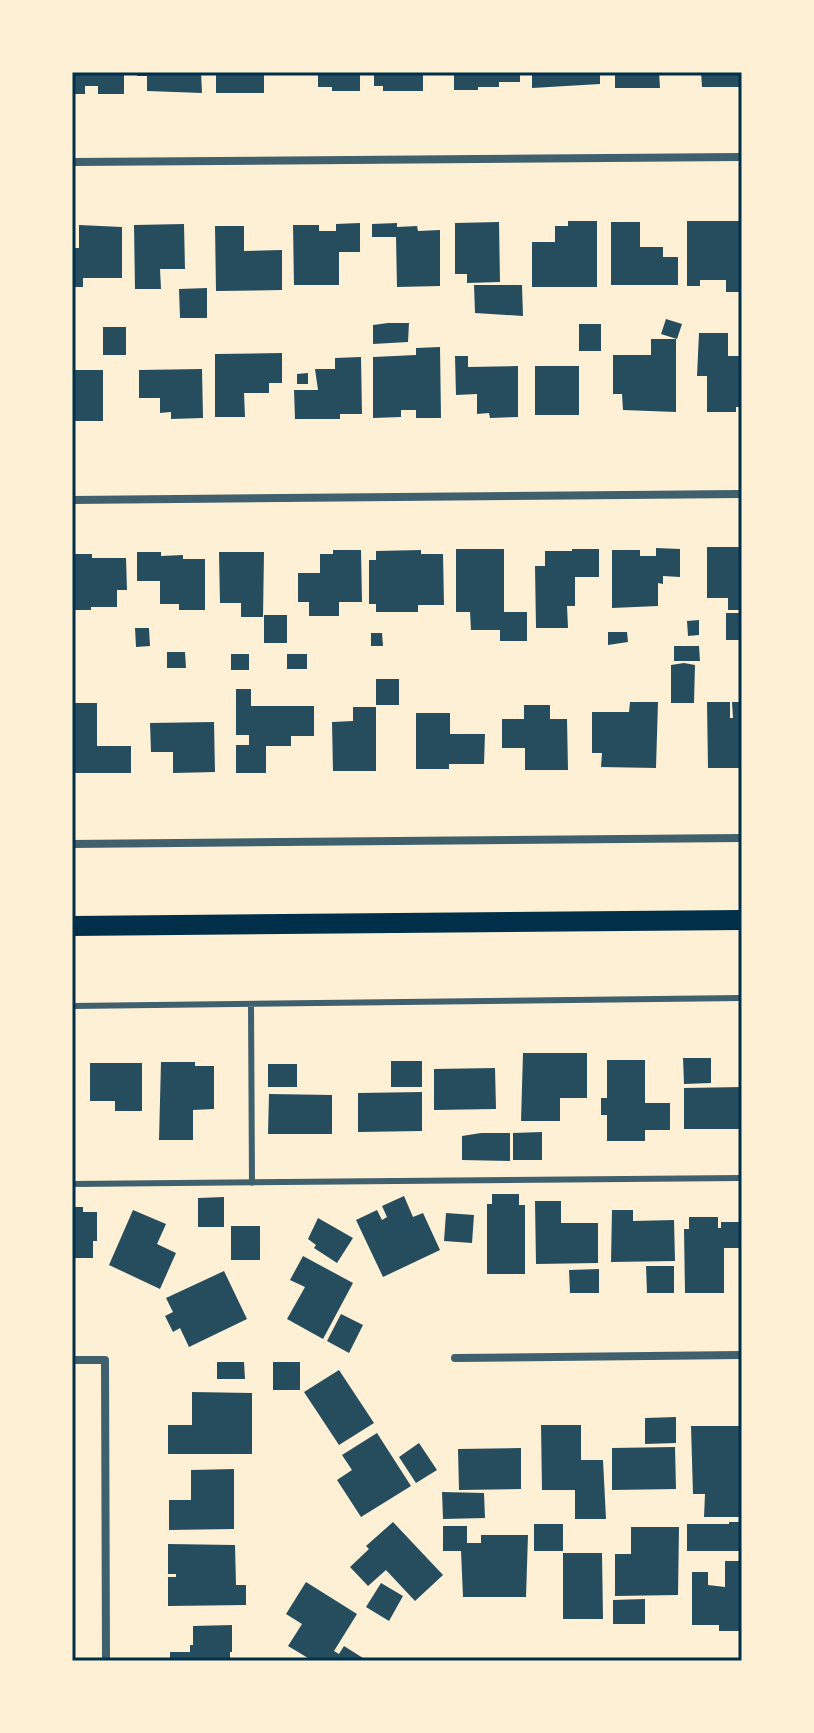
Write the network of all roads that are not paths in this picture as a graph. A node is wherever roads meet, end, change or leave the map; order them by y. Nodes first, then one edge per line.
1 (742, 157) edge
2 (72, 162) edge
3 (742, 494) edge
4 (72, 500) edge
5 (742, 838) edge
6 (72, 844) edge
7 (742, 920) edge
8 (72, 926) edge
9 (742, 998) edge
10 (251, 1004) junction
11 (72, 1006) edge
12 (742, 1178) edge
13 (252, 1183) junction
14 (72, 1184) edge
15 (742, 1355) edge
16 (455, 1358) dead end
17 (72, 1360) edge
18 (106, 1661) edge

1 - 2 street
3 - 4 street
5 - 6 street
7 - 8 main road
9 - 10 lane
10 - 11 lane
10 - 13 lane
12 - 13 lane
13 - 14 lane
15 - 16 street
17 - 18 street

